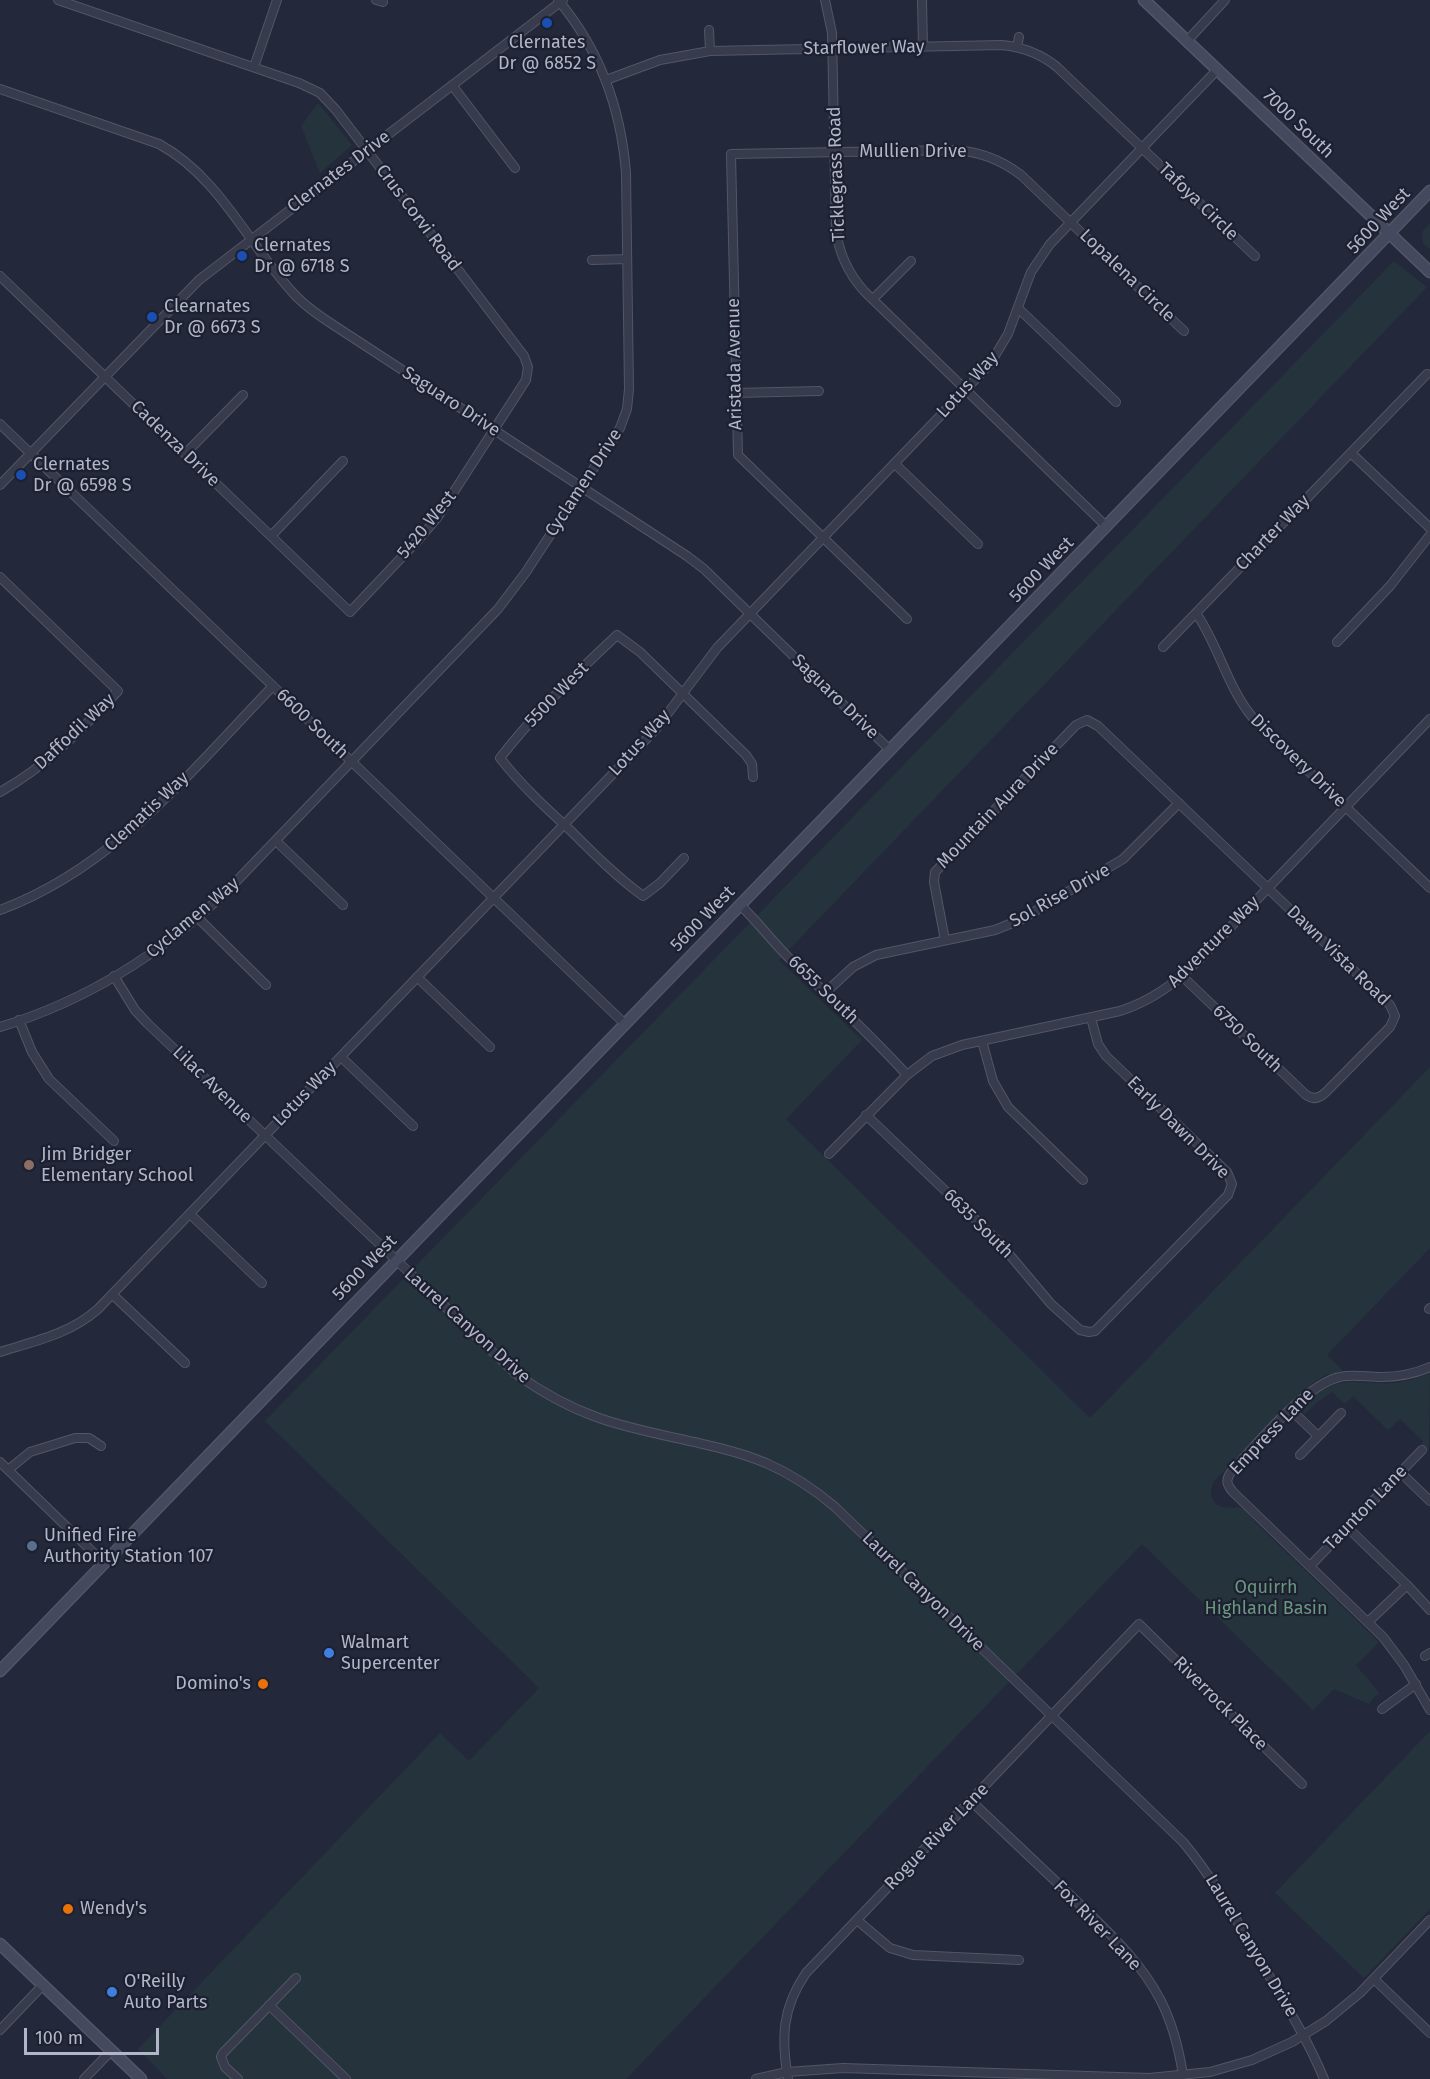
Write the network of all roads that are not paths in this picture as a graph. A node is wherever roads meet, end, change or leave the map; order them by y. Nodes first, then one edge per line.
1 (58, 0) edge
2 (278, 0) edge
3 (825, 0) edge
4 (922, 0) edge
5 (1144, 0) edge
6 (1225, 0) edge
7 (560, 1) edge
8 (709, 30) dead end
9 (1019, 37) dead end
10 (1187, 41) junction
11 (923, 47) junction
12 (1017, 47) junction
13 (833, 49) junction
14 (710, 51) junction
15 (254, 67) junction
16 (1217, 70) junction
17 (606, 80) junction
18 (452, 85) junction
19 (0, 88) edge
20 (1142, 148) junction
21 (367, 150) junction
22 (834, 152) junction
23 (731, 154) joint
24 (515, 168) dead end
25 (1430, 190) edge
26 (1070, 222) junction
27 (1389, 234) junction
28 (251, 238) junction
29 (1255, 256) dead end
30 (627, 258) junction
31 (592, 260) dead end
32 (911, 261) dead end
33 (1430, 272) edge
34 (0, 276) edge
35 (873, 300) junction
36 (1018, 308) junction
37 (1184, 331) dead end
38 (1427, 374) dead end
39 (104, 376) junction
40 (966, 390) junction
41 (819, 391) dead end
42 (735, 393) junction
43 (243, 395) dead end
44 (1116, 402) dead end
45 (0, 424) edge
46 (495, 430) junction
47 (30, 453) junction
48 (1351, 453) junction
49 (185, 454) junction
50 (343, 460) dead end
51 (895, 464) junction
52 (0, 485) edge
53 (582, 487) junction
54 (1107, 527) junction
55 (1430, 528) edge
56 (1430, 535) edge
57 (270, 536) junction
58 (823, 538) junction
59 (978, 544) dead end
60 (0, 578) edge
61 (350, 612) joint
62 (1196, 613) junction
63 (749, 614) junction
64 (907, 619) dead end
65 (1336, 642) dead end
66 (1162, 647) dead end
67 (273, 686) junction
68 (682, 692) junction
69 (1430, 719) edge
70 (1087, 720) joint
71 (890, 750) junction
72 (352, 762) junction
73 (753, 777) dead end
74 (0, 792) edge
75 (1179, 803) junction
76 (1346, 807) junction
77 (564, 825) junction
78 (276, 841) junction
79 (684, 858) dead end
80 (1268, 888) junction
81 (1430, 888) edge
82 (494, 898) junction
83 (343, 905) dead end
84 (740, 905) junction
85 (0, 910) edge
86 (198, 918) junction
87 (945, 940) junction
88 (114, 976) junction
89 (1182, 976) junction
90 (417, 977) junction
91 (266, 985) dead end
92 (825, 993) junction
93 (1091, 1018) junction
94 (19, 1020) junction
95 (625, 1024) junction
96 (0, 1027) edge
97 (982, 1041) junction
98 (490, 1047) dead end
99 (341, 1057) junction
100 (907, 1075) junction
101 (1315, 1098) joint
102 (866, 1115) junction
103 (413, 1126) dead end
104 (265, 1136) junction
105 (114, 1142) dead end
106 (829, 1154) dead end
107 (1083, 1180) dead end
108 (190, 1214) junction
109 (395, 1261) junction
110 (262, 1283) dead end
111 (113, 1295) junction
112 (1089, 1332) joint
113 (0, 1352) edge
114 (185, 1363) dead end
115 (1430, 1367) edge
116 (1291, 1410) junction
117 (1341, 1413) dead end
118 (1318, 1436) junction
119 (101, 1446) dead end
120 (1422, 1450) dead end
121 (1300, 1455) dead end
122 (0, 1462) edge
123 (8, 1470) junction
124 (1400, 1472) junction
125 (1430, 1501) edge
126 (1347, 1527) junction
127 (104, 1563) junction
128 (1310, 1566) junction
129 (1407, 1585) junction
130 (1430, 1610) edge
131 (1368, 1622) junction
132 (1139, 1624) joint
133 (0, 1671) edge
134 (1416, 1684) junction
135 (1382, 1709) dead end
136 (1430, 1710) edge
137 (1052, 1716) junction
138 (1302, 1784) dead end
139 (971, 1801) junction
140 (858, 1920) junction
141 (1430, 1920) edge
142 (0, 1944) edge
143 (1018, 1960) dead end
144 (296, 1978) dead end
145 (1374, 1979) junction
146 (43, 1985) junction
147 (270, 2005) junction
148 (0, 2030) edge
149 (1430, 2033) edge
150 (1304, 2035) junction
151 (111, 2051) junction
152 (787, 2075) edge
153 (1183, 2075) junction
154 (997, 2076) edge
155 (84, 2079) edge
156 (141, 2079) edge
157 (238, 2079) edge
158 (346, 2079) edge
159 (756, 2079) edge
160 (1324, 2079) edge

1 - 15 street, Crus Corvi Road
2 - 15 street
3 - 13 street, Ticklegrass Road
4 - 11 street
5 - 10 main road, 7000 South
6 - 10 street
7 - 17 street, Cyclamen Drive
7 - 18 street, Clernates Drive
8 - 14 street
9 - 12 street
10 - 16 main road, 7000 South
11 - 12 street, Starflower Way
11 - 13 street, Starflower Way
12 - 20 street, Starflower Way
13 - 14 street, Starflower Way
13 - 22 street, Ticklegrass Road
14 - 17 street, Starflower Way
15 - 21 street, Crus Corvi Road
16 - 20 street, Lotus Way
16 - 27 main road, 7000 South
17 - 30 street, Cyclamen Drive
18 - 21 street, Clernates Drive
18 - 24 street
19 - 28 street, Saguaro Drive
20 - 26 street, Lotus Way
20 - 29 street, Tafoya Circle
21 - 28 street, Clernates Drive
21 - 46 street, Crus Corvi Road
22 - 23 street, Mullien Drive
22 - 26 street, Mullien Drive
22 - 35 street, Ticklegrass Road
23 - 42 street, Aristada Avenue
25 - 27 main road, 5600 West
26 - 36 street, Lotus Way
26 - 37 street, Lopalena Circle
27 - 33 main road, 7000 South
27 - 54 main road, 5600 West
28 - 39 street, Clernates Drive
28 - 46 street, Saguaro Drive
30 - 31 street
30 - 53 street, Cyclamen Drive
32 - 35 street
34 - 39 street, Cadenza Drive
35 - 40 street, Ticklegrass Road
36 - 40 street, Lotus Way
36 - 44 street
38 - 48 street, Charter Way
39 - 47 street, Clernates Drive
39 - 49 street, Cadenza Drive
40 - 51 street, Lotus Way
40 - 54 street, Ticklegrass Road
41 - 42 street
42 - 58 street, Aristada Avenue
43 - 49 street
45 - 47 street, 6600 South
46 - 53 street, Saguaro Drive
46 - 61 street, 5420 West
47 - 52 street, Clernates Drive
47 - 67 street, 6600 South
48 - 55 street
48 - 62 street, Charter Way
49 - 57 street, Cadenza Drive
50 - 57 street
51 - 58 street, Lotus Way
51 - 59 street
53 - 63 street, Saguaro Drive
53 - 72 street, Cyclamen Drive
54 - 71 main road, 5600 West
56 - 65 street
57 - 61 street, Cadenza Drive
58 - 63 street, Lotus Way
58 - 64 street, Aristada Avenue
60 - 74 street, Daffodil Way
62 - 66 street, Charter Way
62 - 76 street, Discovery Drive
63 - 68 street, Lotus Way
63 - 71 street, Saguaro Drive
67 - 72 street, 6600 South
67 - 85 street, Clematis Way
68 - 73 street
68 - 77 street, Lotus Way
68 - 77 street, 5500 West
69 - 76 street, Adventure Way
70 - 75 street, Dawn Vista Road
70 - 87 street, Mountain Aura Drive
71 - 84 main road, 5600 West
72 - 78 street, Cyclamen Way
72 - 82 street, 6600 South
75 - 80 street, Dawn Vista Road
75 - 87 street, Sol Rise Drive
76 - 80 street, Adventure Way
76 - 81 street, Discovery Drive
77 - 79 street
77 - 82 street, Lotus Way
78 - 83 street
78 - 86 street, Cyclamen Way
80 - 89 street, Adventure Way
80 - 101 street, Dawn Vista Road
82 - 90 street, Lotus Way
82 - 95 street, 6600 South
84 - 92 street, 6655 South
84 - 95 main road, 5600 West
86 - 88 street, Cyclamen Way
86 - 91 street
87 - 92 street, Sol Rise Drive
88 - 94 street, Cyclamen Way
88 - 104 street, Lilac Avenue
89 - 93 street, Adventure Way
89 - 101 street, 6750 South
90 - 98 street
90 - 99 street, Lotus Way
92 - 100 street, 6655 South
93 - 97 street, Adventure Way
93 - 112 street, Early Dawn Drive
94 - 96 street, Cyclamen Way
94 - 105 street
95 - 109 main road, 5600 West
97 - 100 street, Adventure Way
97 - 107 street
99 - 103 street
99 - 104 street, Lotus Way
100 - 102 street, Adventure Way
102 - 106 street, Adventure Way
102 - 112 street, 6635 South
104 - 108 street, Lotus Way
104 - 109 street, Lilac Avenue
108 - 110 street
108 - 111 street, Lotus Way
109 - 127 main road, 5600 West
109 - 137 street, Laurel Canyon Drive
111 - 113 street, Lotus Way
111 - 114 street
115 - 116 street, Empress Lane
116 - 118 street
116 - 128 street, Empress Lane
117 - 118 street
118 - 121 street
119 - 123 street
120 - 124 street, Taunton Lane
122 - 123 street
123 - 127 street
124 - 125 street
124 - 126 street, Taunton Lane
126 - 128 street, Taunton Lane
126 - 129 street
127 - 133 main road, 5600 West
128 - 131 street
129 - 130 street
129 - 131 street
131 - 134 street
132 - 137 street, Rogue River Lane
132 - 138 street, Riverrock Place
134 - 135 street
134 - 136 street
137 - 139 street, Rogue River Lane
137 - 150 street, Laurel Canyon Drive
139 - 140 street, Rogue River Lane
139 - 153 street, Fox River Lane
140 - 143 street
140 - 152 street, Rogue River Lane
141 - 145 street
142 - 146 main road
144 - 147 street
145 - 149 street
145 - 150 street
146 - 148 street
146 - 151 main road
147 - 157 street
147 - 158 street
150 - 153 street
150 - 160 street, Laurel Canyon Drive
151 - 155 street
151 - 156 main road
152 - 154 street
152 - 159 street
153 - 154 street

